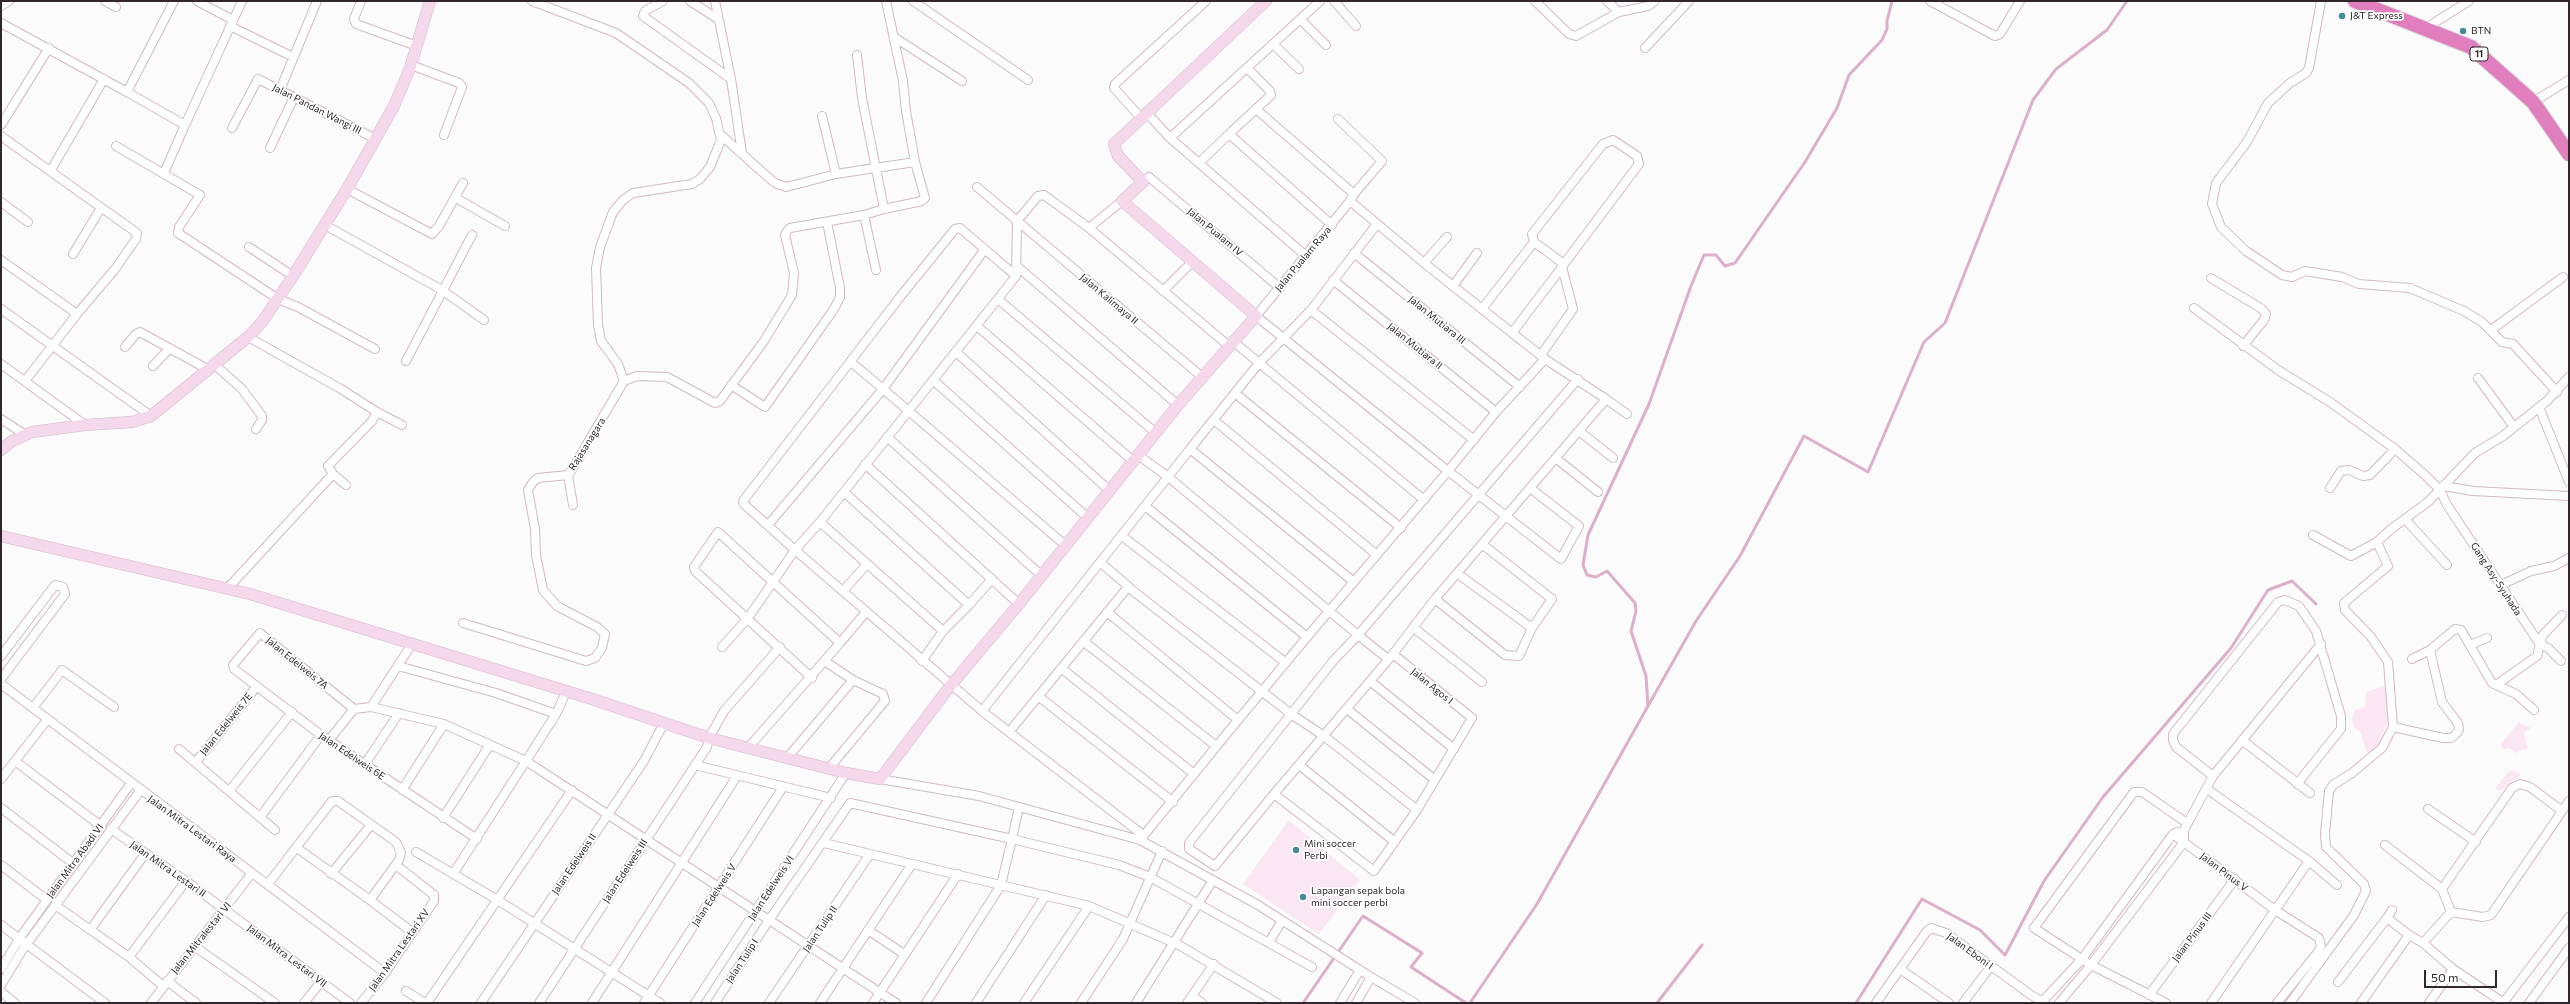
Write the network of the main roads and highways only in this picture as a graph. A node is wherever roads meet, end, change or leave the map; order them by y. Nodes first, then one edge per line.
1 (2355, 1) edge
2 (2568, 151) edge

1 - 2 highway, 11

